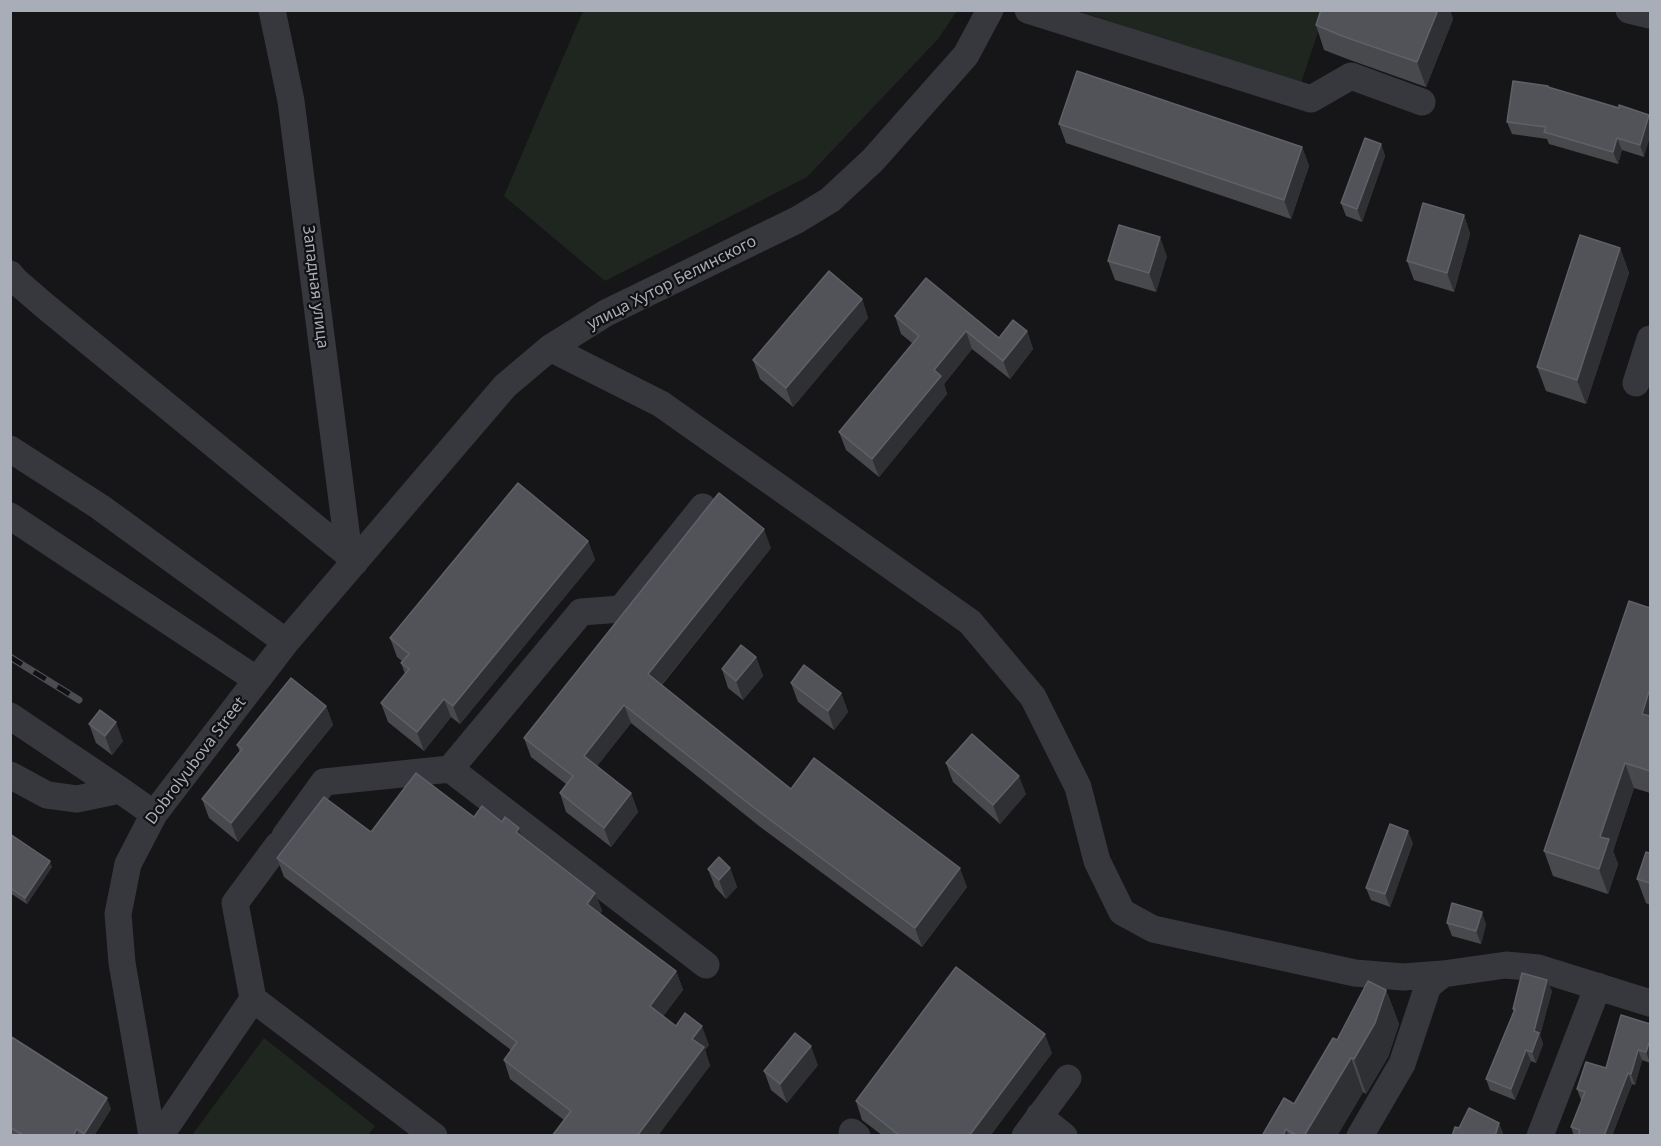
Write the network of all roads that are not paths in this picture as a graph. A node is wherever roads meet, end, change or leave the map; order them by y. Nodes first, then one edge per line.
1 (272, 10) edge
2 (990, 10) edge
3 (1028, 10) edge
4 (1629, 10) edge
5 (1650, 15) edge
6 (1422, 102) dead end
7 (10, 274) edge
8 (1650, 339) edge
9 (550, 348) junction
10 (1636, 383) dead end
11 (10, 449) edge
12 (703, 507) dead end
13 (10, 516) edge
14 (352, 559) junction
15 (286, 642) junction
16 (257, 680) junction
17 (10, 716) edge
18 (450, 769) junction
19 (10, 775) edge
20 (120, 790) junction
21 (153, 814) junction
22 (706, 965) dead end
23 (1443, 974) junction
24 (1598, 986) junction
25 (253, 999) junction
26 (1650, 1003) edge
27 (1068, 1078) dead end
28 (1032, 1126) edge
29 (152, 1136) edge
30 (160, 1136) edge
31 (434, 1136) edge
32 (1064, 1136) edge
33 (1360, 1136) edge
34 (1540, 1136) edge

1 - 14 street, Западная улица
2 - 9 street, улица Хутор Белинского
3 - 6 street
4 - 5 street
7 - 14 street
8 - 10 street
9 - 14 street, улица Хутор Белинского
9 - 23 street
11 - 15 street
12 - 18 street
13 - 16 street
14 - 15 street, Dobrolyubova Street
15 - 16 street, Dobrolyubova Street
16 - 21 street, Dobrolyubova Street
17 - 20 street
18 - 22 street
18 - 25 street
19 - 20 street
20 - 21 street
21 - 29 street, Dobrolyubova Street
23 - 24 street
23 - 33 street
24 - 26 street
24 - 34 street
25 - 30 street
25 - 31 street
27 - 28 street
28 - 32 street

